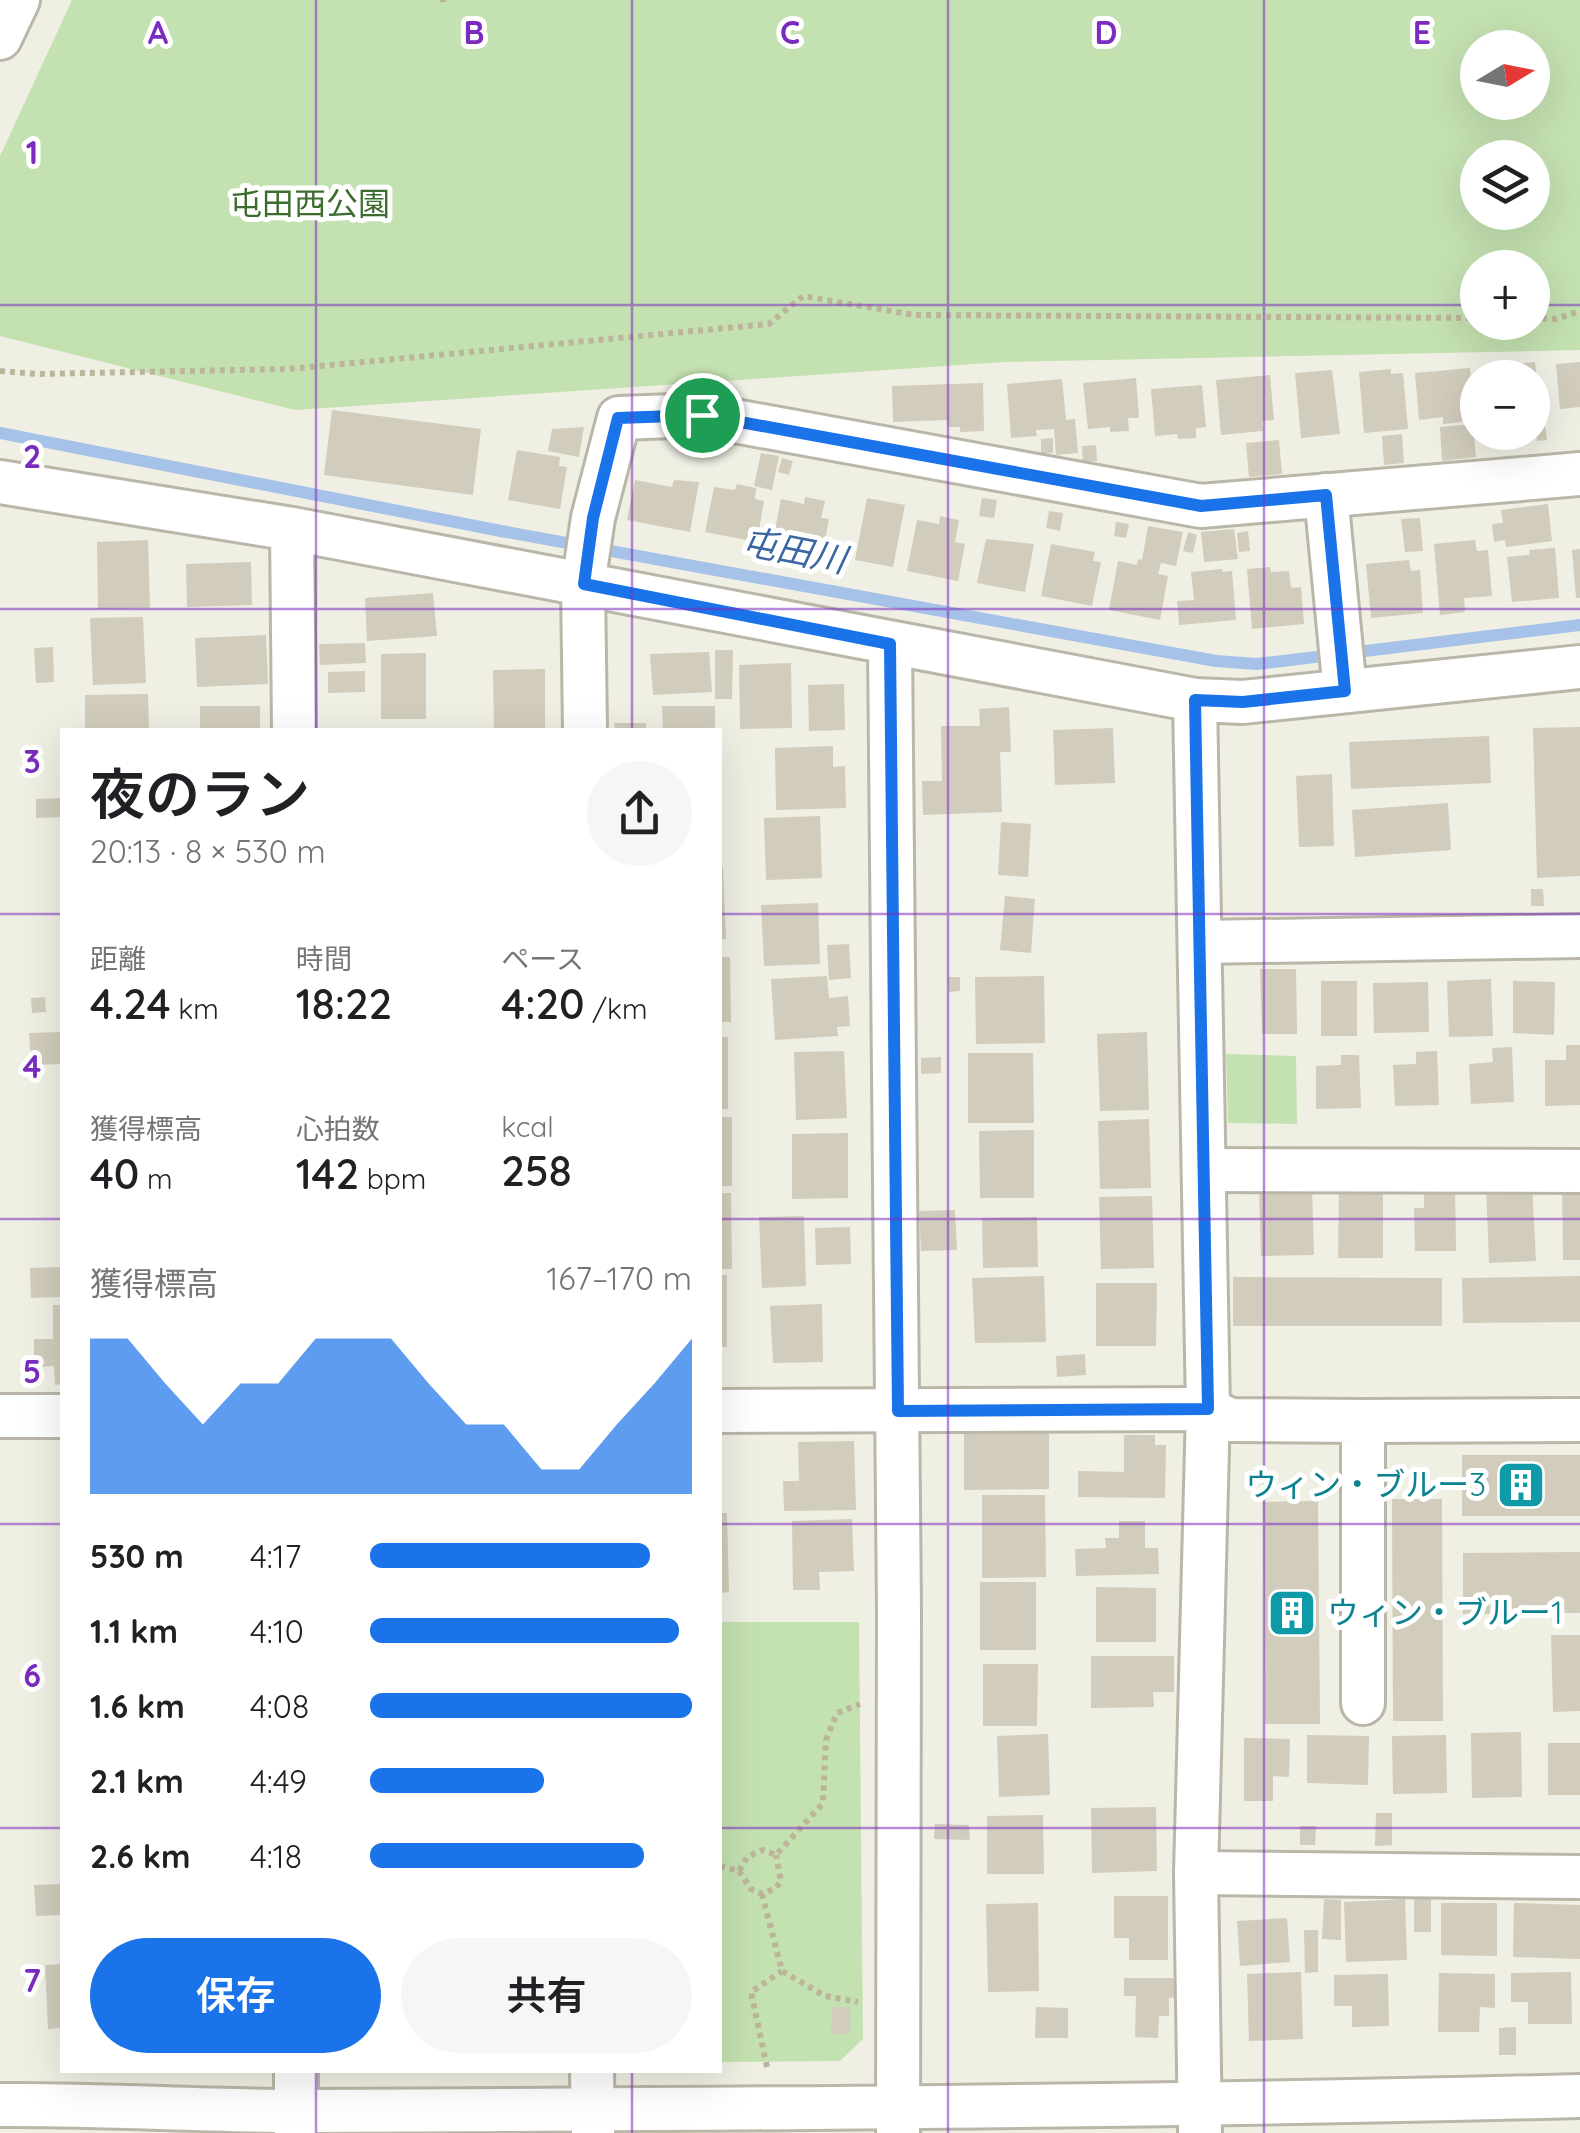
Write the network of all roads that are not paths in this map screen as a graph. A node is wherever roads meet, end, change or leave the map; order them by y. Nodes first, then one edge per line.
1 (18, 0) edge
2 (0, 38) edge
3 (1580, 474) edge
4 (0, 482) edge
5 (1326, 495) junction
6 (292, 530) junction
7 (584, 584) junction
8 (890, 644) junction
9 (1580, 667) edge
10 (1345, 691) junction
11 (1195, 700) junction
12 (294, 728) edge
13 (584, 728) edge
14 (1580, 936) edge
15 (1200, 942) junction
16 (1204, 1170) junction
17 (1580, 1170) edge
18 (1208, 1409) junction
19 (722, 1411) edge
20 (898, 1411) junction
21 (0, 1416) edge
22 (60, 1416) edge
23 (1580, 1420) edge
24 (1363, 1421) junction
25 (1363, 1703) dead end
26 (1196, 1873) junction
27 (1580, 1876) edge
28 (1580, 2096) edge
29 (296, 2104) edge
30 (593, 2104) edge
31 (0, 2105) edge
32 (1200, 2119) edge
33 (897, 2120) edge

1 - 2 street
3 - 5 street
4 - 6 street
5 - 7 street
5 - 10 street
6 - 7 street
6 - 12 street
7 - 8 street
7 - 13 street
8 - 11 street
8 - 20 street
9 - 10 street
10 - 11 street
11 - 15 street
14 - 15 street
15 - 16 street
16 - 17 street
16 - 18 street
18 - 20 street
18 - 24 street
18 - 26 street
19 - 20 street
20 - 33 street
21 - 22 street
23 - 24 street
24 - 25 street
26 - 27 street
26 - 32 street
28 - 32 street
29 - 30 street
29 - 31 street
30 - 33 street
32 - 33 street

